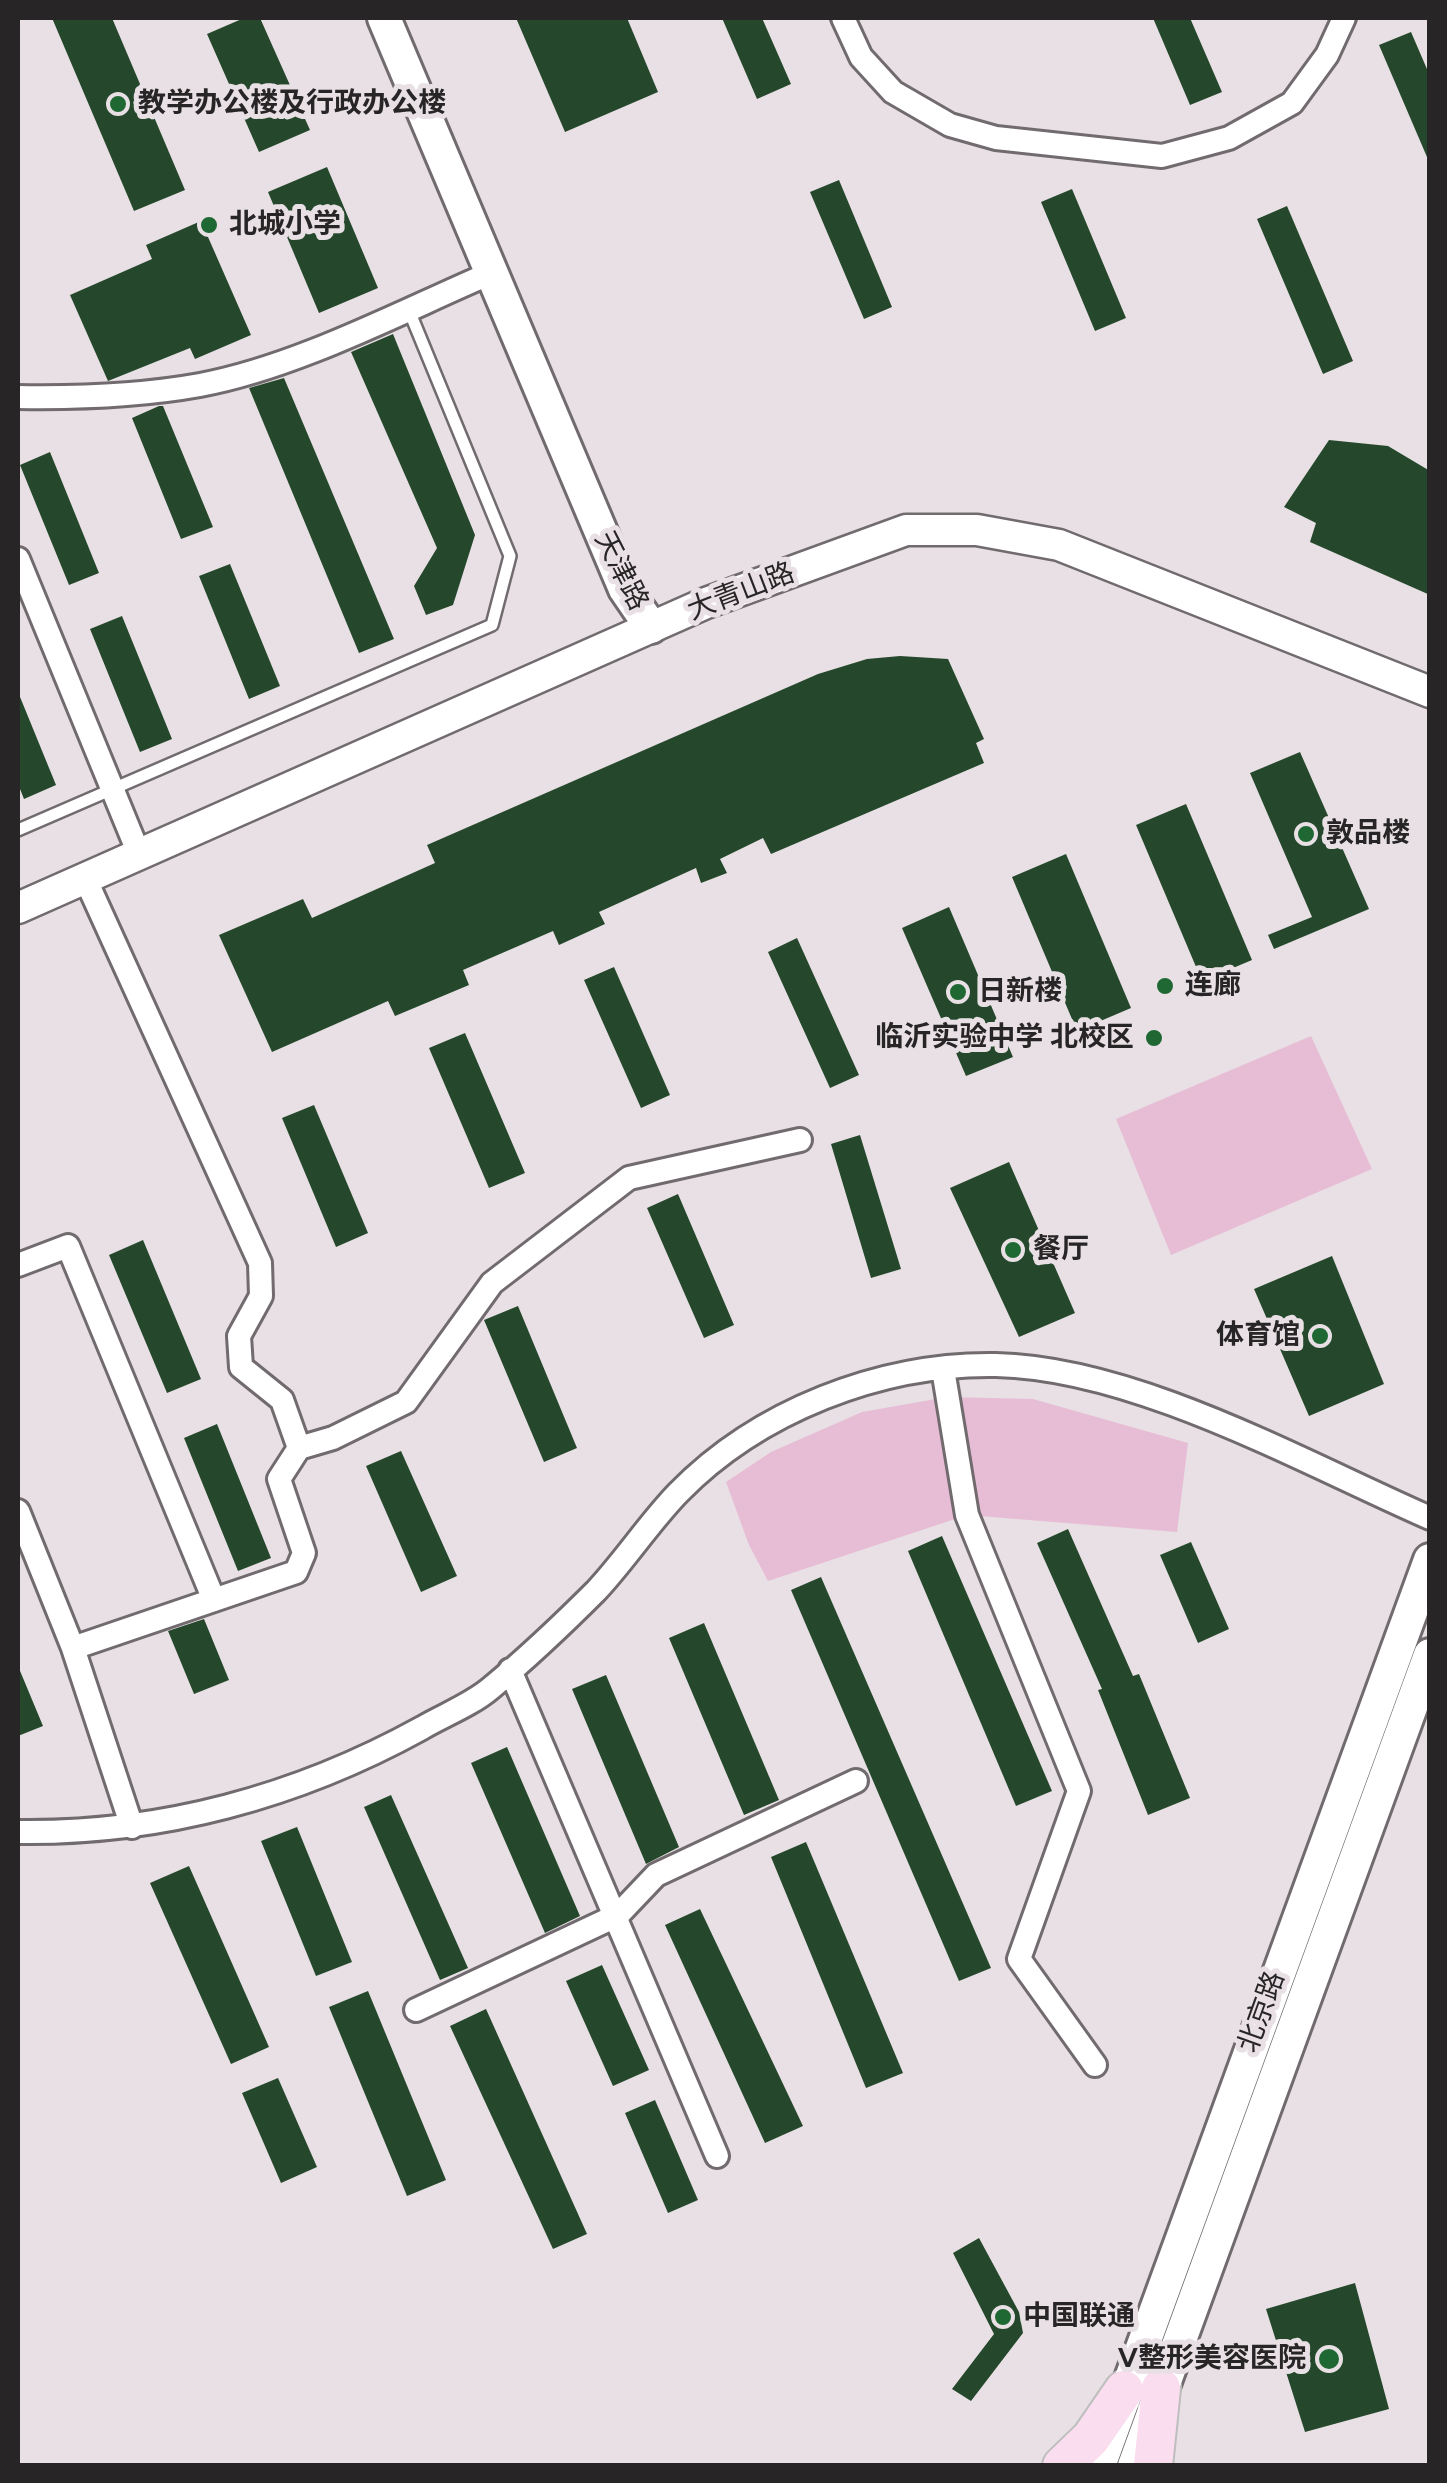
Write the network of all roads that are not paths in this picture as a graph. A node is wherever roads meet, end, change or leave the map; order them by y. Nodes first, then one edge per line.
1 (384, 18) edge
2 (408, 18) edge
3 (844, 18) edge
4 (1344, 18) edge
5 (491, 273) junction
6 (408, 308) junction
7 (18, 397) edge
8 (18, 560) edge
9 (651, 628) junction
10 (1430, 692) edge
11 (112, 789) junction
12 (18, 830) edge
13 (140, 854) junction
14 (85, 878) junction
15 (18, 908) edge
16 (800, 1140) dead end
17 (18, 1265) edge
18 (943, 1369) junction
19 (299, 1448) junction
20 (18, 1511) edge
21 (1430, 1518) edge
22 (1430, 1560) edge
23 (214, 1600) junction
24 (72, 1648) junction
25 (1430, 1655) edge
26 (510, 1670) junction
27 (856, 1782) dead end
28 (132, 1827) junction
29 (18, 1832) edge
30 (618, 1914) junction
31 (416, 2010) dead end
32 (1095, 2066) dead end
33 (717, 2156) dead end
34 (1143, 2389) junction
35 (1062, 2466) edge
36 (1099, 2466) edge
37 (1134, 2466) edge
38 (1153, 2466) edge

1 - 5 main road, 天津路
2 - 9 main road, 天津路
3 - 4 street
5 - 6 street
5 - 9 main road, 天津路
6 - 7 street
6 - 11 lane
8 - 11 street
9 - 10 street, 大青山路
9 - 13 street, 大青山路
11 - 12 lane
11 - 13 street
13 - 14 street, 大青山路
14 - 15 street, 大青山路
14 - 19 street
16 - 19 street
17 - 23 street
18 - 21 street
18 - 26 street
18 - 32 street
19 - 23 street
20 - 24 street
22 - 34 main road, 北京路
23 - 24 street
24 - 28 street
25 - 34 main road, 北京路
26 - 28 street
26 - 30 street
27 - 30 street
28 - 29 street
30 - 31 street
30 - 33 street
34 - 35 main road
34 - 36 main road, 北京路
34 - 37 main road, 北京路
34 - 38 main road

